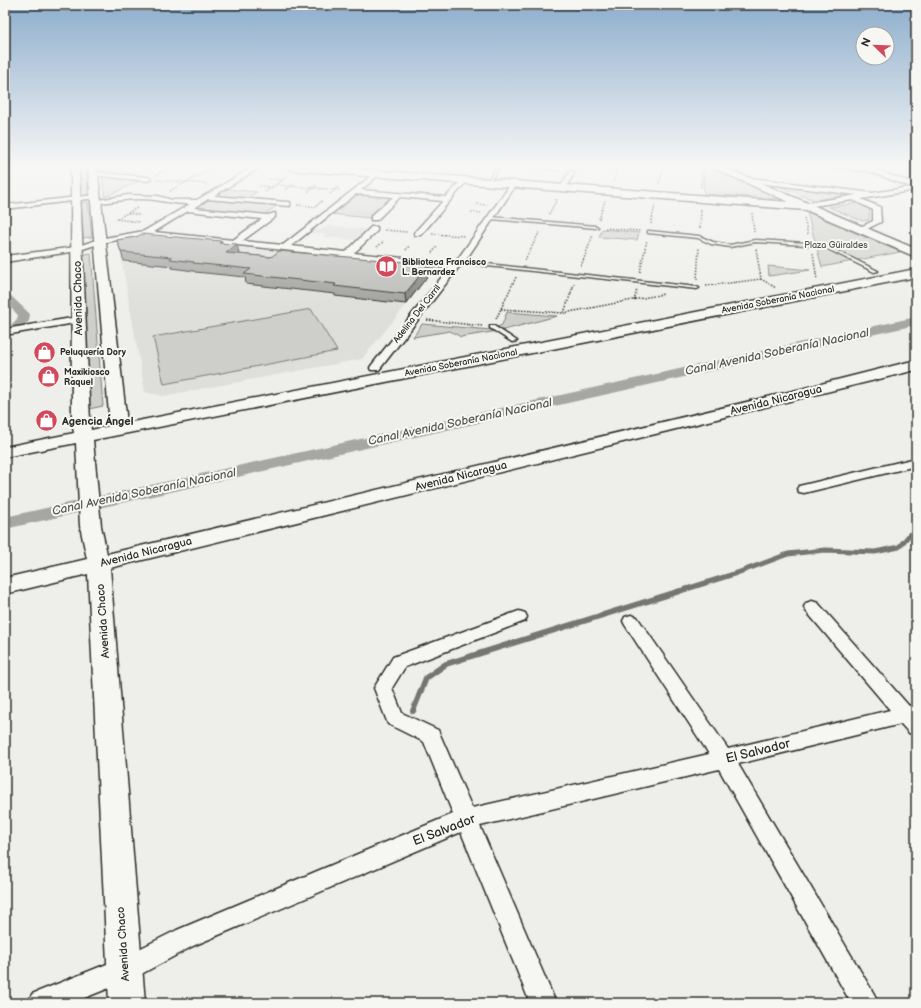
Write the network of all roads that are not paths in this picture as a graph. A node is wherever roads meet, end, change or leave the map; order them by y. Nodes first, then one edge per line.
1 (76, 214) edge
2 (96, 214) edge
3 (179, 214) edge
4 (234, 214) edge
5 (273, 214) edge
6 (326, 214) edge
7 (378, 214) edge
8 (435, 214) edge
9 (494, 214) edge
10 (826, 214) edge
11 (877, 214) edge
12 (269, 217) junction
13 (374, 218) dead end
14 (491, 218) junction
15 (596, 227) road end
16 (374, 229) dead end
17 (861, 230) junction
18 (649, 232) road end
19 (146, 233) junction
20 (418, 233) dead end
21 (99, 240) junction
22 (234, 243) junction
23 (284, 248) junction
24 (77, 249) junction
25 (916, 253) edge
26 (348, 254) junction
27 (5, 259) edge
28 (458, 264) junction
29 (916, 264) edge
30 (876, 271) junction
31 (916, 273) edge
32 (697, 288) road end
33 (78, 320) junction
34 (492, 327) road end
35 (5, 332) edge
36 (514, 341) junction
37 (916, 365) edge
38 (375, 368) junction
39 (118, 424) junction
40 (82, 429) junction
41 (5, 438) edge
42 (5, 452) edge
43 (916, 462) edge
44 (804, 489) dead end
45 (99, 564) junction
46 (5, 586) edge
47 (812, 608) dead end
48 (520, 617) dead end
49 (631, 621) dead end
50 (912, 718) edge
51 (724, 759) junction
52 (467, 819) junction
53 (125, 969) junction
54 (41, 1003) edge
55 (127, 1003) edge
56 (543, 1003) edge
57 (865, 1003) edge

1 - 24 main road, Avenida Chaco
2 - 21 main road
3 - 19 street
4 - 12 street
5 - 12 street
6 - 23 street
7 - 13 street
8 - 20 street
9 - 14 street, Adelina Del Carril
10 - 17 main road
11 - 17 street
12 - 22 street
14 - 15 lane
14 - 28 street, Adelina Del Carril
16 - 26 street
17 - 25 main road
18 - 30 lane
19 - 21 street
19 - 22 street
21 - 24 street
21 - 39 main road
22 - 23 street
23 - 26 street
24 - 27 street
24 - 33 main road, Avenida Chaco
26 - 28 street
28 - 32 lane
28 - 38 street, Adelina Del Carril
29 - 30 main road, Avenida Soberanía Nacional
30 - 36 main road, Avenida Soberanía Nacional
31 - 39 main road, Avenida Soberanía Nacional
33 - 35 street
33 - 40 main road, Avenida Chaco
34 - 36 lane
36 - 38 main road, Avenida Soberanía Nacional
37 - 45 main road, Avenida Nicaragua
38 - 39 main road, Avenida Soberanía Nacional
39 - 40 main road, Avenida Soberanía Nacional
40 - 41 main road, Avenida Soberanía Nacional
40 - 42 main road, Avenida Soberanía Nacional
40 - 45 main road, Avenida Chaco
43 - 44 street
45 - 46 main road, Avenida Nicaragua
45 - 53 main road, Avenida Chaco
47 - 50 street
48 - 52 street
49 - 51 street
50 - 51 street, El Salvador
51 - 52 street, El Salvador
51 - 57 street
52 - 53 street, El Salvador
52 - 56 street
53 - 54 street, El Salvador
53 - 55 main road, Avenida Chaco

